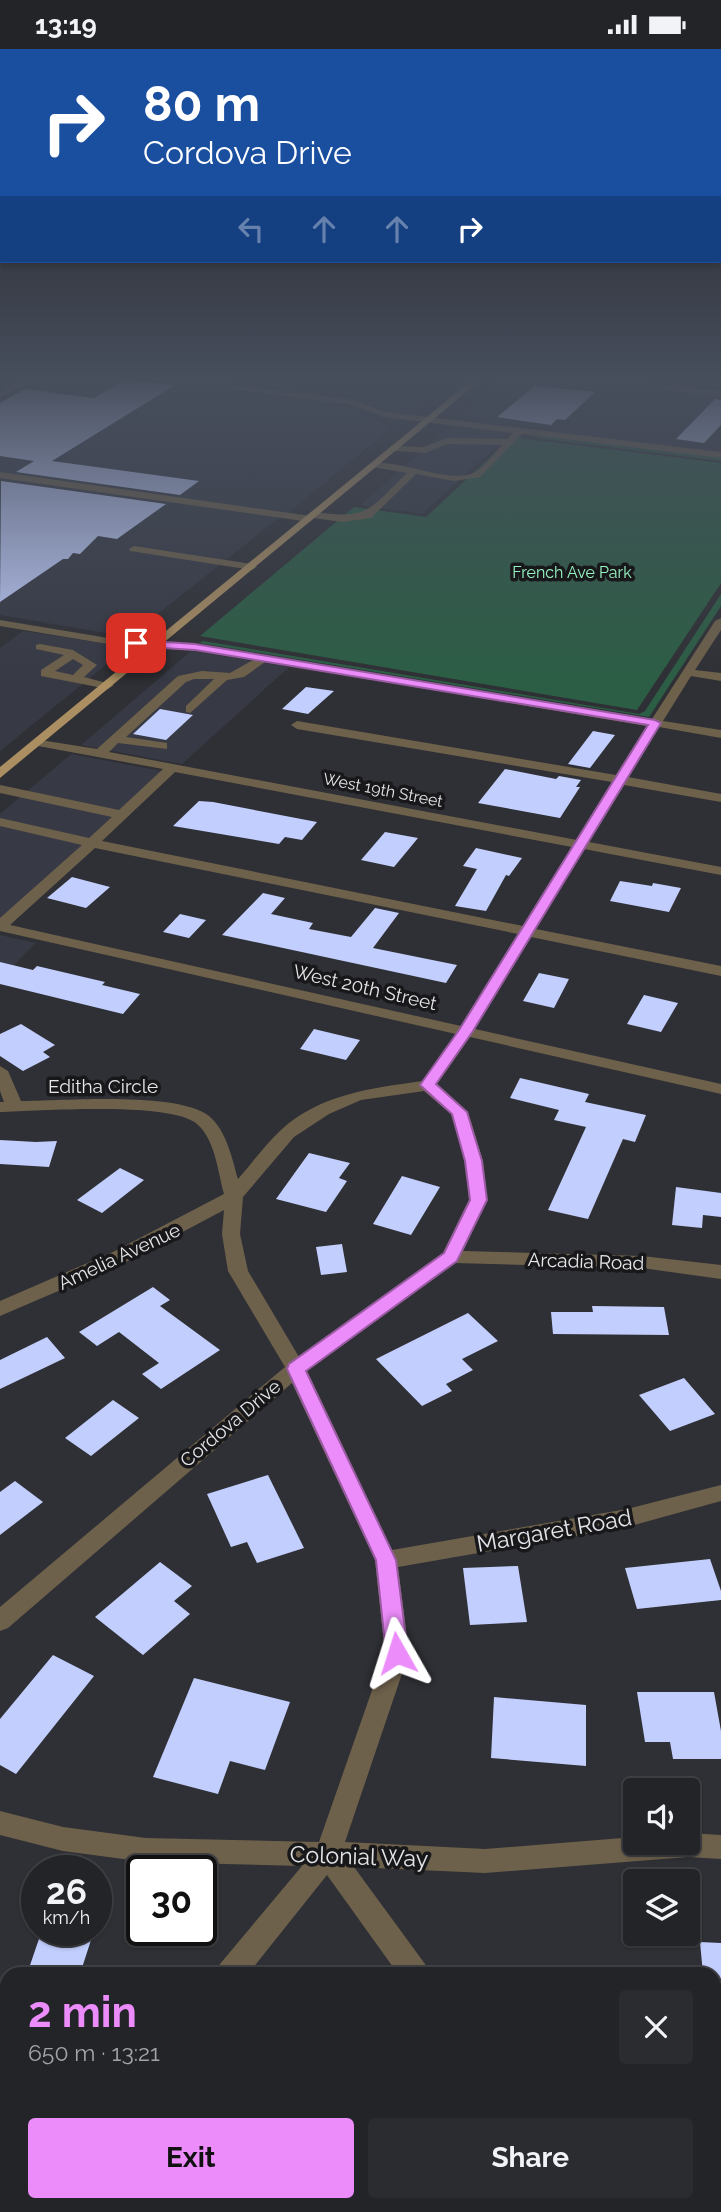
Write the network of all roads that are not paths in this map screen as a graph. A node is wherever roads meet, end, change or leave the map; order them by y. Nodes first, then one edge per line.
1 (44, 481) edge
2 (356, 481) edge
3 (406, 481) edge
4 (131, 504) dead end
5 (185, 512) dead end
6 (312, 517) junction
7 (134, 549) dead end
8 (252, 567) junction
9 (0, 623) edge
10 (720, 624) edge
11 (60, 633) junction
12 (157, 645) junction
13 (78, 658) junction
14 (262, 658) junction
15 (688, 672) junction
16 (68, 677) junction
17 (721, 677) edge
18 (222, 678) junction
19 (108, 685) junction
20 (190, 709) dead end
21 (655, 723) junction
22 (298, 726) dead end
23 (721, 734) edge
24 (116, 739) junction
25 (38, 742) junction
26 (162, 746) dead end
27 (99, 754) junction
28 (173, 768) junction
29 (0, 774) edge
30 (620, 782) junction
31 (0, 789) edge
32 (721, 799) edge
33 (122, 815) junction
34 (0, 822) edge
35 (92, 843) junction
36 (581, 845) junction
37 (721, 871) edge
38 (0, 927) edge
39 (528, 932) junction
40 (721, 971) edge
41 (466, 1031) junction
42 (0, 1071) edge
43 (428, 1085) junction
44 (721, 1089) edge
45 (7, 1107) edge
46 (234, 1196) junction
47 (451, 1257) junction
48 (721, 1272) edge
49 (0, 1309) edge
50 (296, 1369) junction
51 (721, 1493) edge
52 (386, 1560) junction
53 (0, 1621) edge
54 (0, 1823) edge
55 (721, 1847) edge
56 (327, 1854) junction
57 (236, 1967) edge
58 (410, 1967) edge

1 - 6 street
2 - 6 main road
3 - 6 street
4 - 5 street
6 - 8 main road
7 - 8 street
8 - 12 main road
9 - 11 street
10 - 15 street
11 - 12 street
11 - 13 street
12 - 14 street
12 - 19 main road
13 - 16 street
13 - 16 street
14 - 18 street
14 - 21 street
15 - 17 street
15 - 21 street
16 - 19 street
18 - 20 street
18 - 24 street
19 - 25 main road
21 - 23 street
21 - 30 street
22 - 30 street
24 - 26 street
24 - 27 street
25 - 27 street, West 19th Street
25 - 29 main road
27 - 28 street, West 19th Street
28 - 33 street
28 - 36 street, West 19th Street
30 - 32 street
30 - 36 street
31 - 33 street
33 - 35 street
34 - 35 street
35 - 38 street
35 - 39 street
36 - 37 street, West 19th Street
36 - 39 street
38 - 41 street, West 20th Street
39 - 40 street
39 - 41 street
41 - 43 street
41 - 44 street, West 20th Street
42 - 45 street
43 - 46 street, Amelia Avenue
43 - 47 street, Cordova Drive
45 - 46 street, Editha Circle
46 - 49 street, Amelia Avenue
46 - 50 street
47 - 48 street, Arcadia Road
47 - 50 street, Cordova Drive
50 - 52 street
50 - 53 street, Cordova Drive
51 - 52 street, Margaret Road
52 - 56 street
54 - 56 street, Colonial Way
55 - 56 street, Colonial Way
56 - 57 street
56 - 58 street

